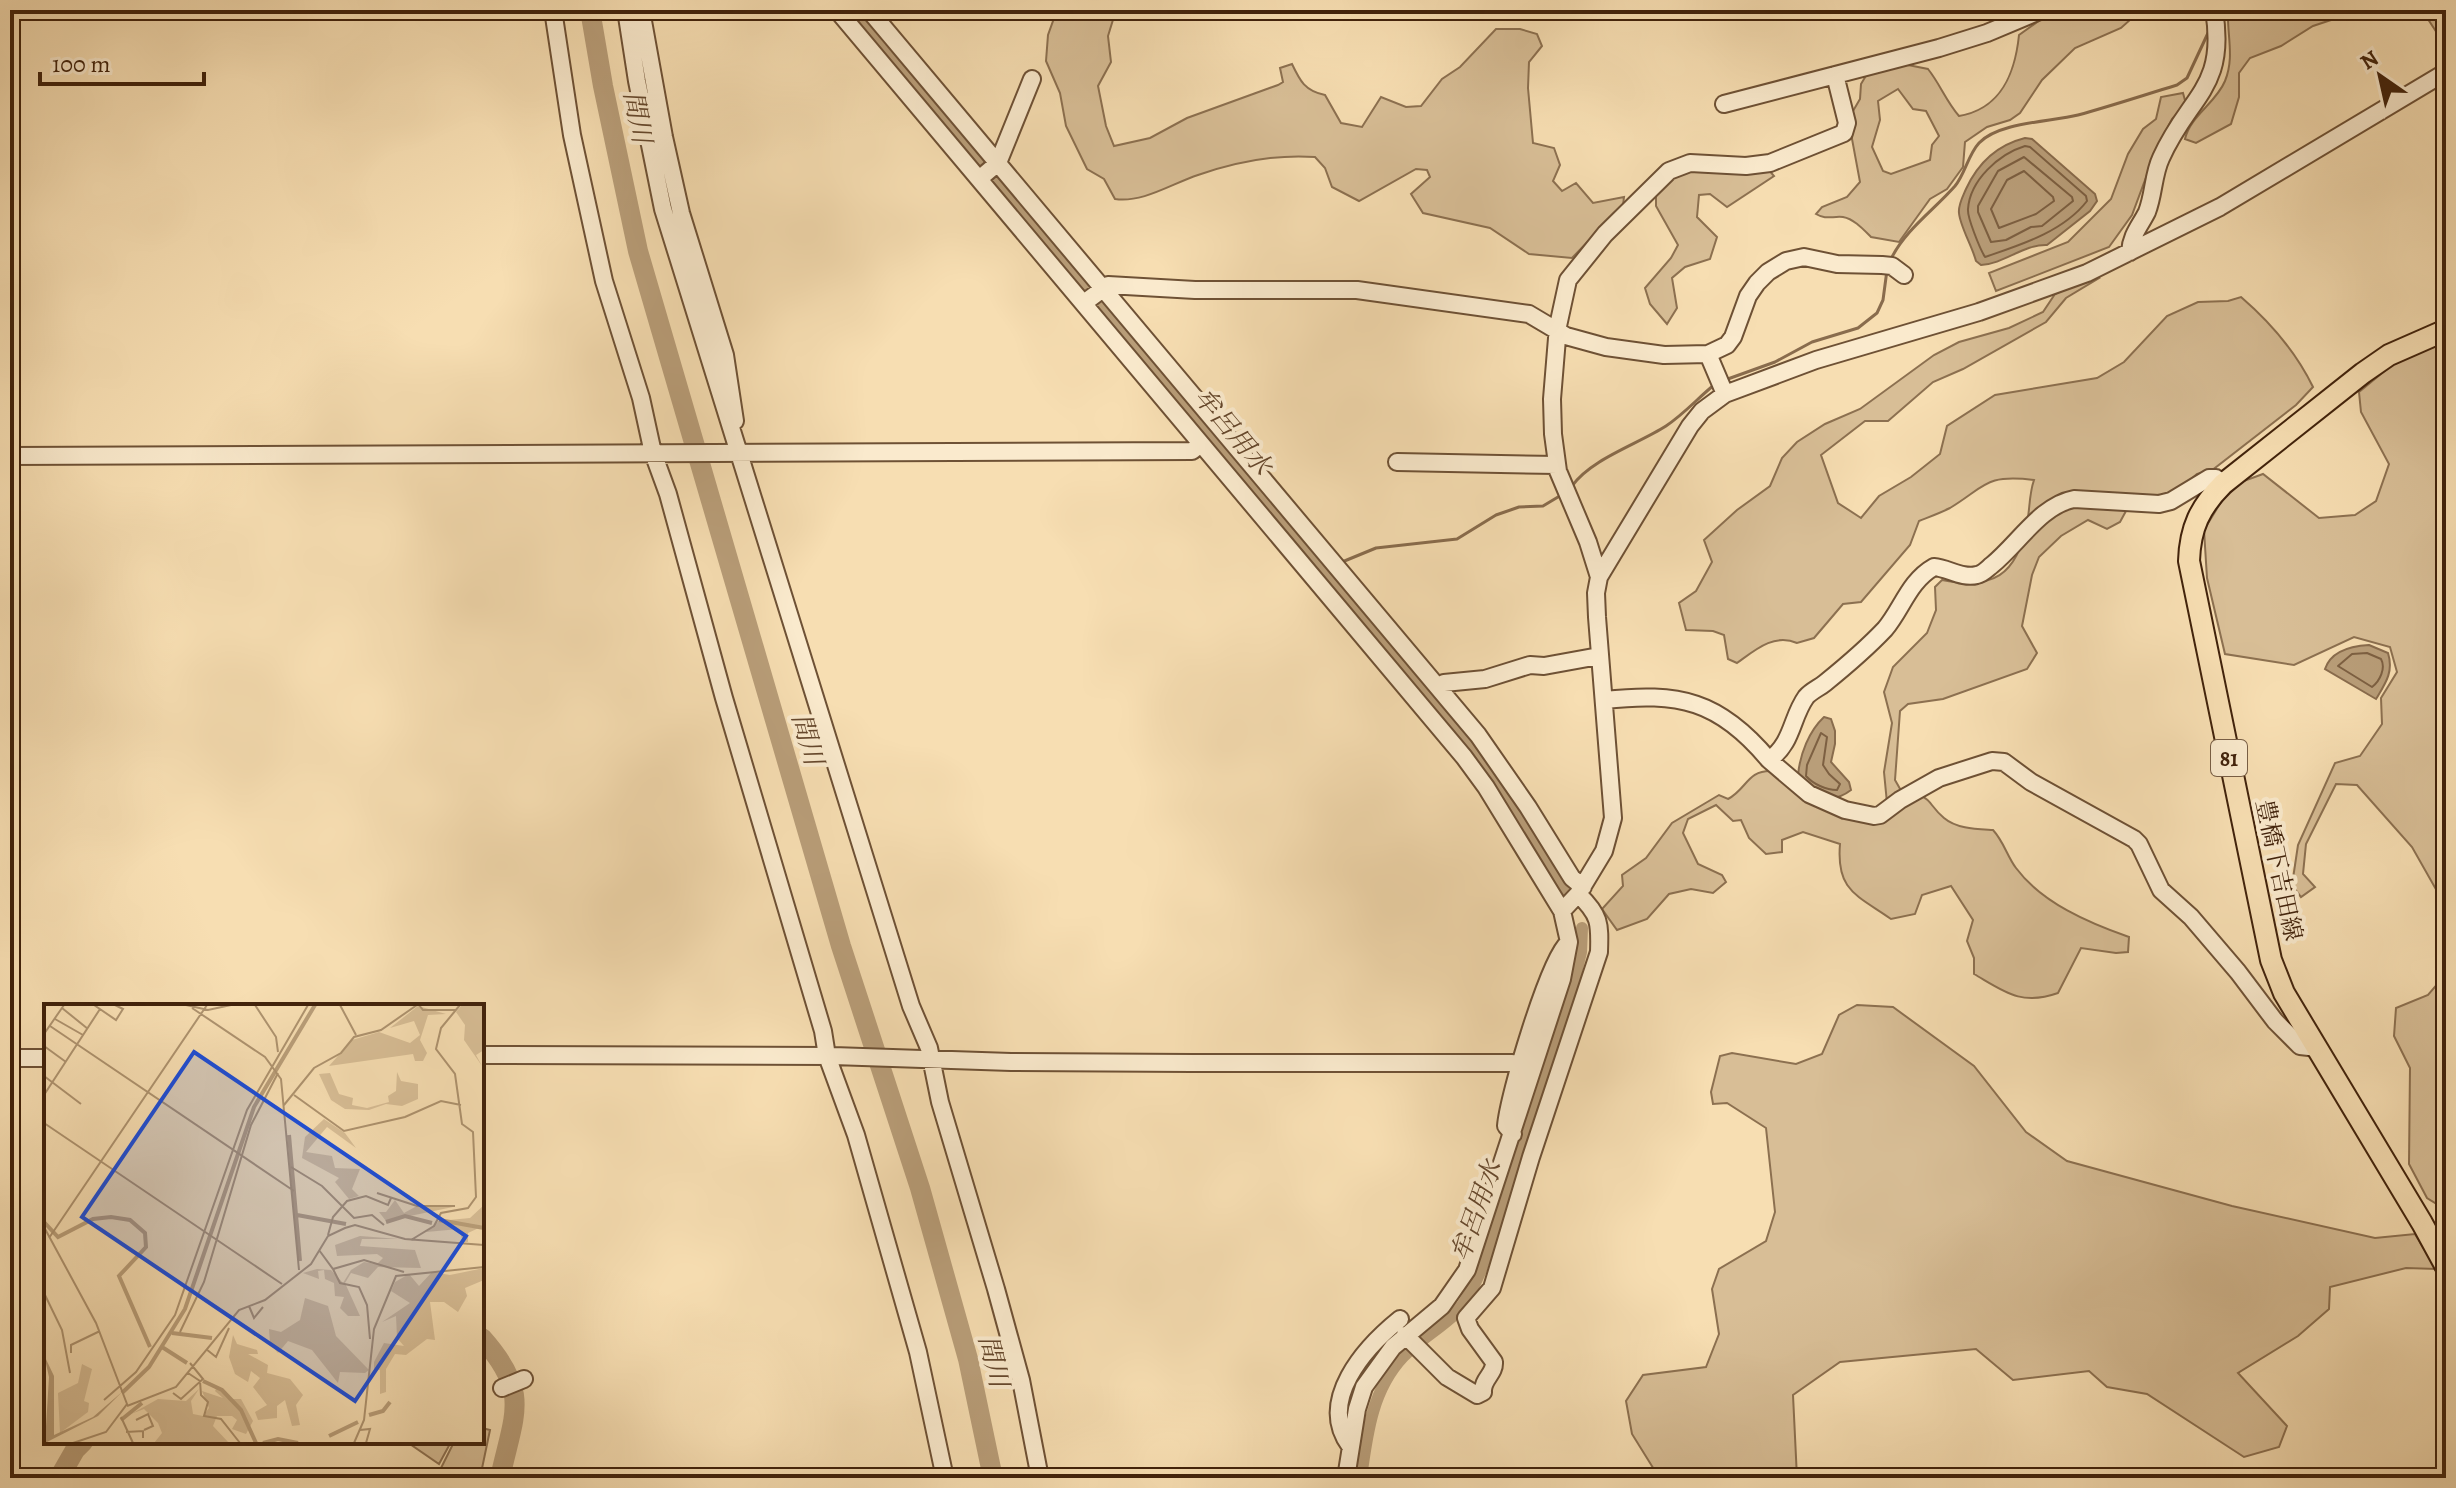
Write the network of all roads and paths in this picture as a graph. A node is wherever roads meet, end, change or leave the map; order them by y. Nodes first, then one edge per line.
1 (553, 10) edge
2 (626, 10) edge
3 (641, 10) edge
4 (837, 10) edge
5 (869, 10) edge
6 (2042, 10) edge
7 (2214, 10) edge
8 (2446, 72) edge
9 (1835, 75) junction
10 (1032, 79) dead end
11 (1724, 104) dead end
12 (998, 164) junction
13 (981, 177) junction
14 (2130, 252) junction
15 (1893, 269) dead end
16 (1093, 296) junction
17 (2446, 330) edge
18 (1557, 333) junction
19 (1708, 354) junction
20 (1721, 386) junction
21 (733, 434) junction
22 (1201, 444) junction
23 (737, 452) junction
24 (656, 453) junction
25 (10, 456) edge
26 (1397, 462) dead end
27 (1557, 465) junction
28 (2223, 484) junction
29 (1325, 567) junction
30 (1599, 577) junction
31 (1599, 656) junction
32 (1438, 687) junction
33 (1604, 700) junction
34 (1769, 760) junction
35 (1581, 890) junction
36 (1562, 911) junction
37 (1569, 942) junction
38 (1557, 1041) junction
39 (2318, 1048) junction
40 (484, 1055) edge
41 (830, 1056) junction
42 (10, 1058) edge
43 (44, 1058) edge
44 (929, 1059) junction
45 (1520, 1065) junction
46 (1513, 1134) junction
47 (2446, 1267) edge
48 (1466, 1298) junction
49 (1405, 1331) junction
50 (524, 1379) dead end
51 (504, 1387) dead end
52 (945, 1478) edge
53 (1040, 1478) edge
54 (1346, 1478) edge

1 - 24 street
2 - 21 street
3 - 21 street
4 - 13 street
5 - 12 street
6 - 9 street
7 - 14 street
8 - 14 street
9 - 11 street
9 - 18 street
10 - 12 street
12 - 13 street
12 - 16 street
13 - 16 street
14 - 20 street
15 - 19 street
16 - 18 street
16 - 22 street
16 - 29 street
17 - 28 main road, 豊橋下吉田線 / 81
18 - 19 street
18 - 27 street
19 - 20 street
20 - 30 street
21 - 23 street
22 - 23 street
22 - 29 street
23 - 24 street
23 - 44 street
24 - 25 street
24 - 41 street
26 - 27 street
27 - 30 street
28 - 34 street
28 - 39 main road, 豊橋下吉田線 / 81
29 - 32 street
29 - 36 street
30 - 31 street
31 - 32 street
31 - 33 street
32 - 35 street
33 - 34 street
33 - 35 street
34 - 39 street
35 - 36 street
35 - 38 street
36 - 37 street
37 - 38 street
37 - 45 street
38 - 46 street
38 - 48 street
39 - 47 main road, 豊橋下吉田線 / 81
40 - 41 street
41 - 44 street
41 - 52 street
42 - 43 street
44 - 45 street
44 - 53 street
45 - 46 street
46 - 48 street
48 - 49 street
48 - 49 street
49 - 54 street
50 - 51 street

